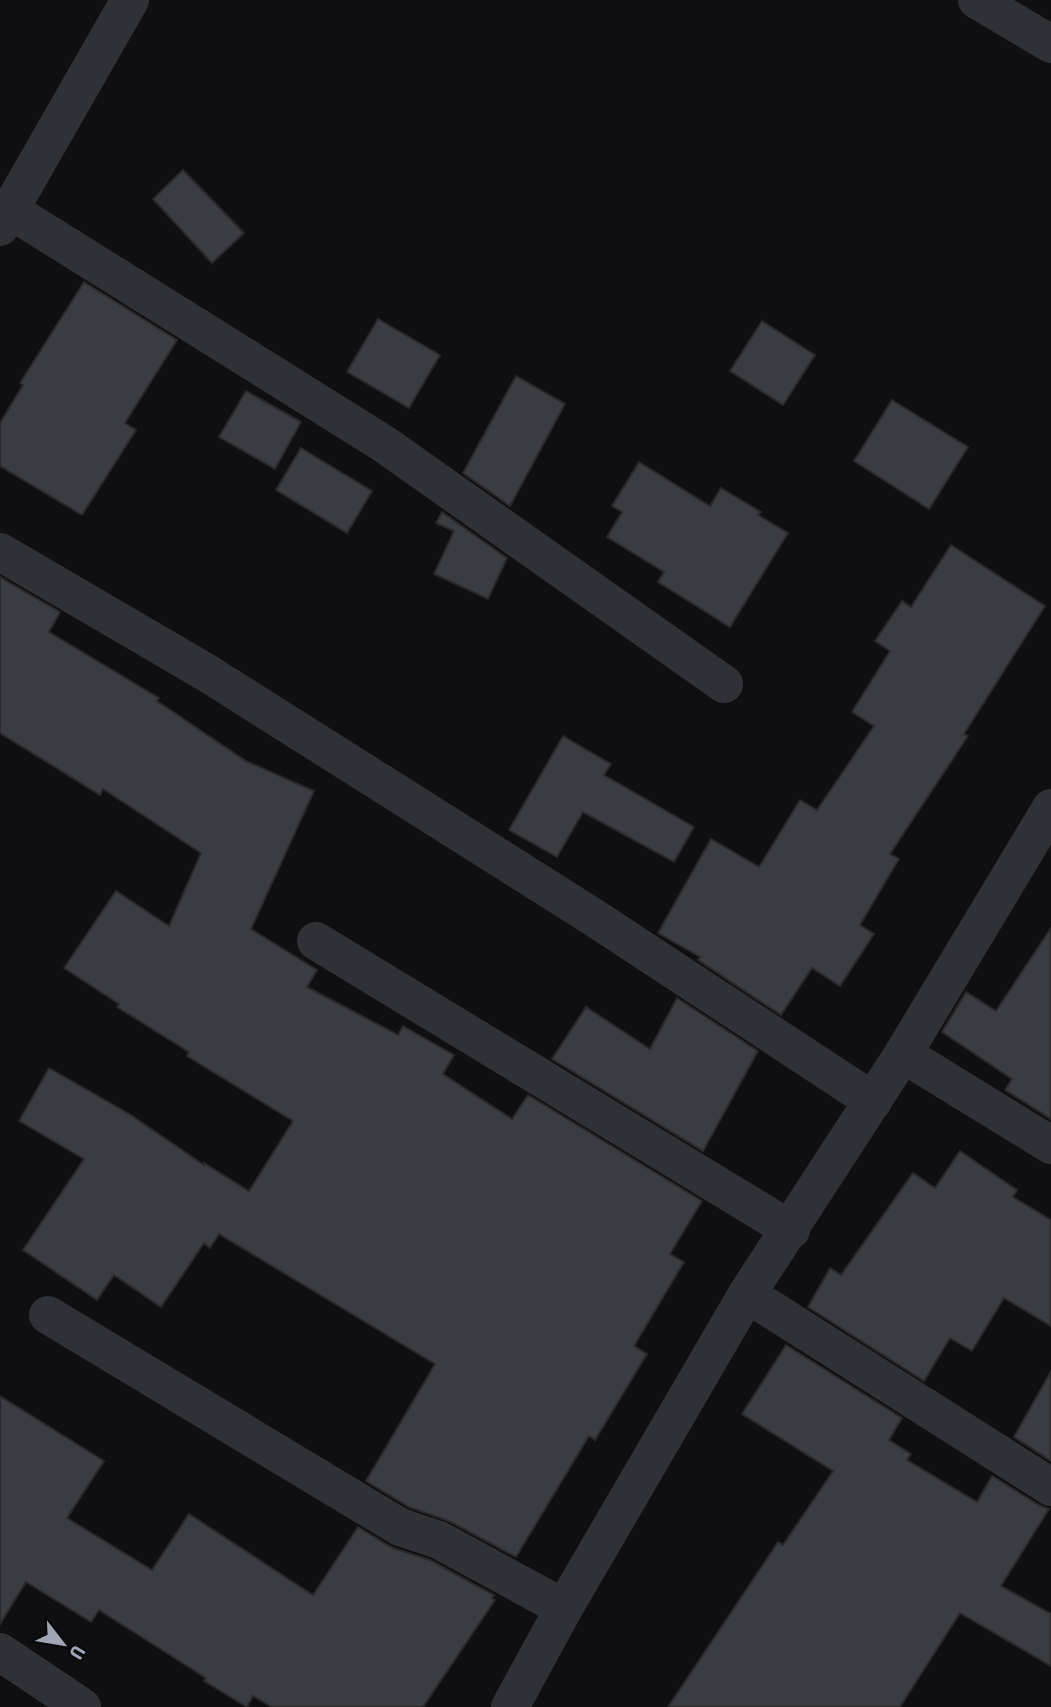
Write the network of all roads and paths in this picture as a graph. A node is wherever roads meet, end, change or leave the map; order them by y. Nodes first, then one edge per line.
1 (130, 0) edge
2 (977, 0) edge
3 (1051, 44) edge
4 (5, 219) edge
5 (0, 552) edge
6 (724, 684) dead end
7 (1051, 808) edge
8 (316, 941) dead end
9 (903, 1055) junction
10 (873, 1101) junction
11 (1051, 1145) edge
12 (791, 1230) junction
13 (747, 1294) junction
14 (48, 1315) dead end
15 (1051, 1487) edge
16 (564, 1608) junction
17 (0, 1652) edge
18 (82, 1707) edge
19 (510, 1707) edge

1 - 4 street
2 - 3 street
4 - 6 street
5 - 10 street
7 - 9 street
8 - 12 street
9 - 10 street
9 - 11 street
10 - 12 street
12 - 13 street
13 - 15 street
13 - 16 street
14 - 16 street
16 - 19 street
17 - 18 street

